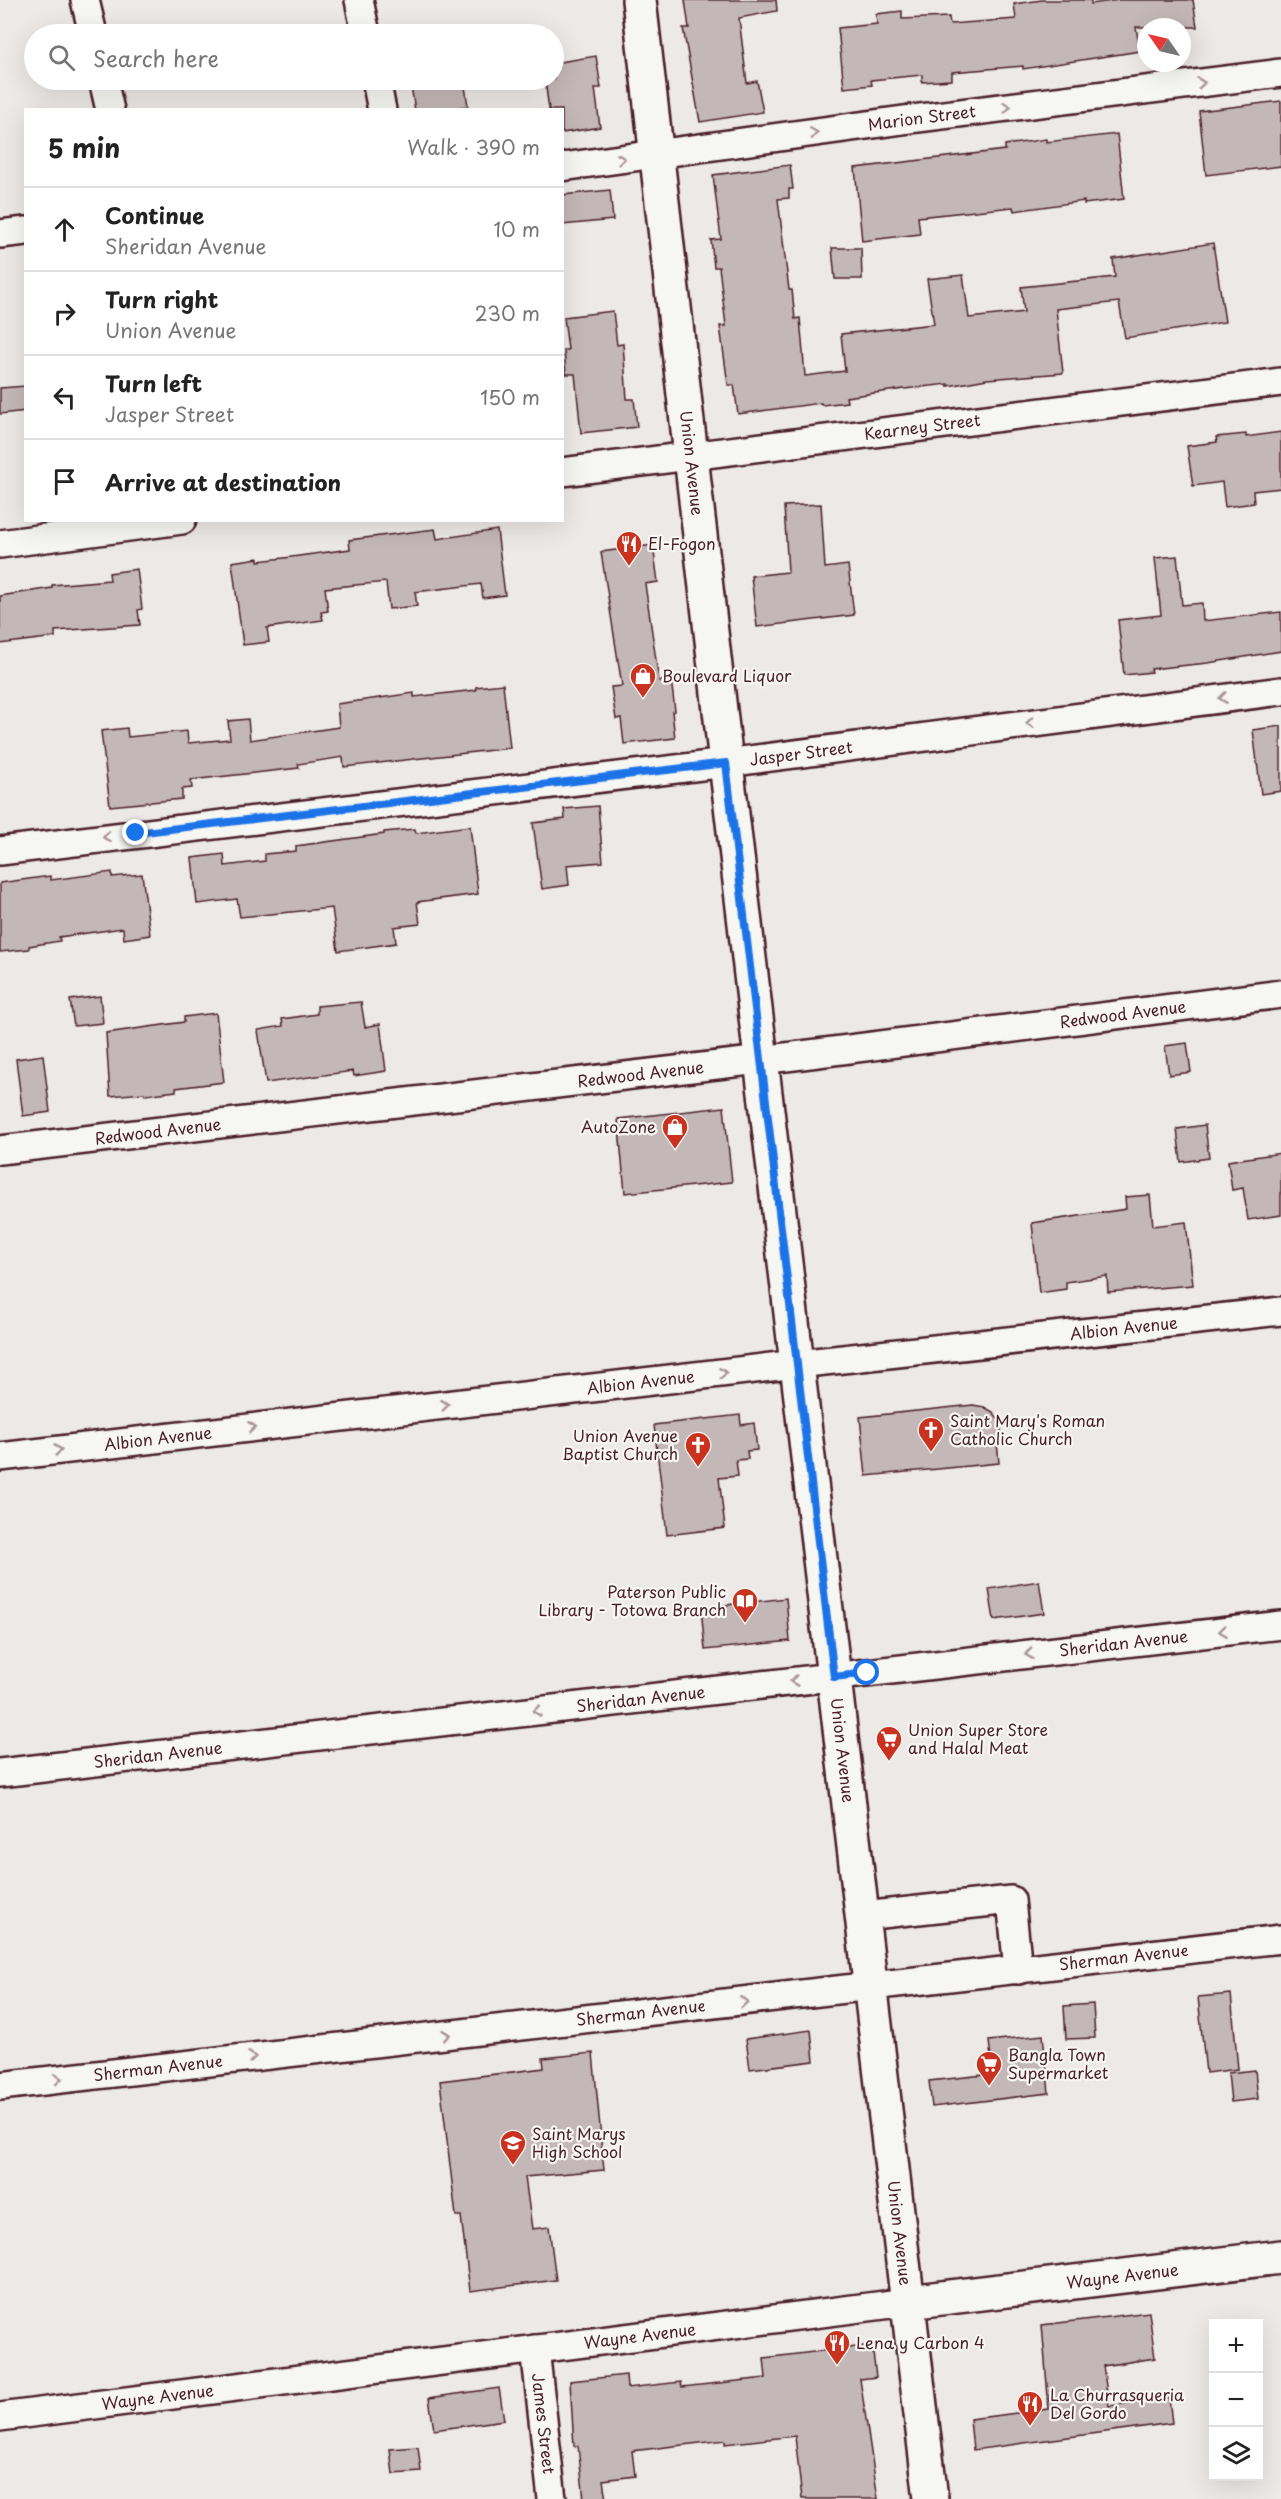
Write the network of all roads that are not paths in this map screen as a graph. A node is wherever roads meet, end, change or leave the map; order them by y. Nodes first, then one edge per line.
1 (85, 0) edge
2 (359, 0) edge
3 (639, 0) edge
4 (91, 24) edge
5 (364, 24) edge
6 (1281, 73) edge
7 (105, 90) edge
8 (378, 90) edge
9 (110, 108) edge
10 (382, 108) edge
11 (657, 155) junction
12 (564, 167) edge
13 (24, 231) edge
14 (0, 234) edge
15 (1281, 382) edge
16 (691, 455) junction
17 (564, 472) edge
18 (167, 522) edge
19 (0, 544) edge
20 (1281, 691) edge
21 (726, 763) junction
22 (0, 851) edge
23 (1281, 994) edge
24 (761, 1060) junction
25 (0, 1150) edge
26 (1281, 1311) edge
27 (797, 1364) junction
28 (0, 1457) edge
29 (1281, 1625) edge
30 (834, 1677) junction
31 (0, 1773) edge
32 (863, 1916) junction
33 (1281, 1939) edge
34 (1018, 1970) junction
35 (872, 1987) junction
36 (0, 2086) edge
37 (1281, 2257) edge
38 (908, 2302) junction
39 (535, 2349) junction
40 (0, 2417) edge
41 (552, 2499) edge
42 (931, 2499) edge

1 - 4 street
2 - 5 street
3 - 11 main road, Union Avenue
11 -> 6 street, Marion Street
7 - 9 street
8 - 10 street
12 -> 11 street, Marion Street
11 - 16 main road, Union Avenue
13 - 14 street
15 - 16 street, Kearney Street
16 - 17 street, Kearney Street
16 - 21 main road, Union Avenue
18 - 19 street
20 -> 21 street, Jasper Street
21 -> 22 street, Jasper Street
21 - 24 main road, Union Avenue
23 - 24 street, Redwood Avenue
24 - 25 street, Redwood Avenue
24 - 27 main road, Union Avenue
26 - 27 street, Albion Avenue
28 -> 27 street, Albion Avenue
27 - 30 main road, Union Avenue
29 -> 30 street, Sheridan Avenue
30 -> 31 street, Sheridan Avenue
30 - 32 main road, Union Avenue
32 - 34 street
32 - 35 main road, Union Avenue
33 - 34 street, Sherman Avenue
34 - 35 street, Sherman Avenue
36 -> 35 street, Sherman Avenue
35 - 38 main road, Union Avenue
37 - 38 main road, Wayne Avenue
38 - 39 street, Wayne Avenue
38 - 42 main road, Union Avenue
39 - 40 street, Wayne Avenue
39 - 41 street, James Street

